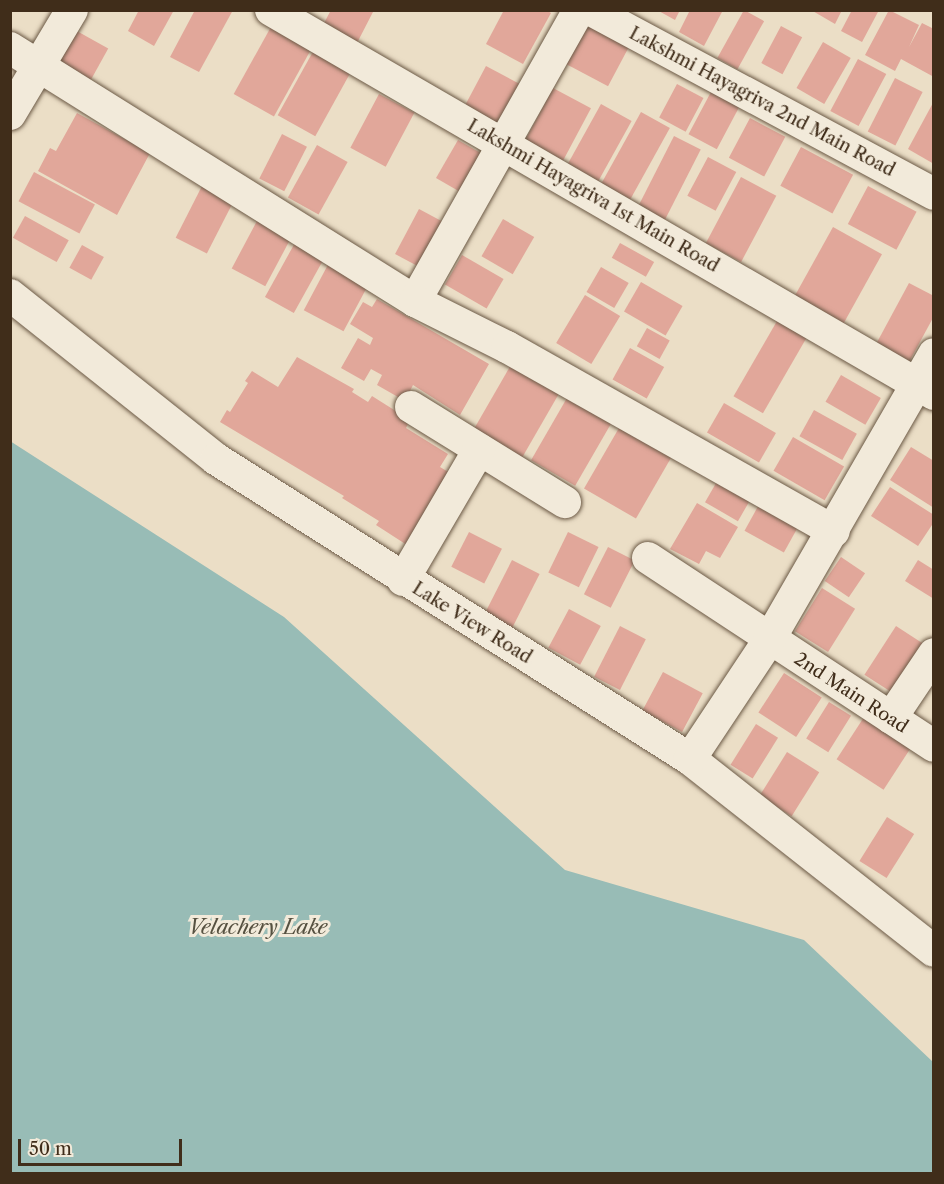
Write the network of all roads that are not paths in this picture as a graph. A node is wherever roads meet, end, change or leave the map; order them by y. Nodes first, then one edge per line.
1 (72, 10) edge
2 (271, 10) edge
3 (579, 10) edge
4 (591, 10) edge
5 (10, 48) edge
6 (39, 65) junction
7 (10, 114) edge
8 (505, 144) junction
9 (933, 194) edge
10 (10, 295) edge
11 (415, 301) junction
12 (933, 354) edge
13 (924, 389) edge
14 (411, 407) dead end
15 (479, 450) junction
16 (565, 502) dead end
17 (834, 531) junction
18 (648, 558) dead end
19 (403, 580) junction
20 (769, 640) junction
21 (933, 654) edge
22 (891, 718) junction
23 (933, 746) edge
24 (690, 759) junction
25 (933, 951) edge

1 - 6 street
2 - 8 street, Lakshmi Hayagriva 1st Main Road
3 - 8 street
4 - 9 street, Lakshmi Hayagriva 2nd Main Road
5 - 6 street
6 - 7 street
6 - 11 street
8 - 11 street
8 - 13 street, Lakshmi Hayagriva 1st Main Road
10 - 19 street, Lake View Road
11 - 17 street
12 - 13 street
13 - 17 street
14 - 15 street
15 - 16 street
15 - 19 street
17 - 20 street
18 - 20 street, 2nd Main Road
19 - 24 street, Lake View Road
20 - 22 street, 2nd Main Road
20 - 24 street
21 - 22 street
22 - 23 street, 2nd Main Road
24 - 25 street, Lake View Road

